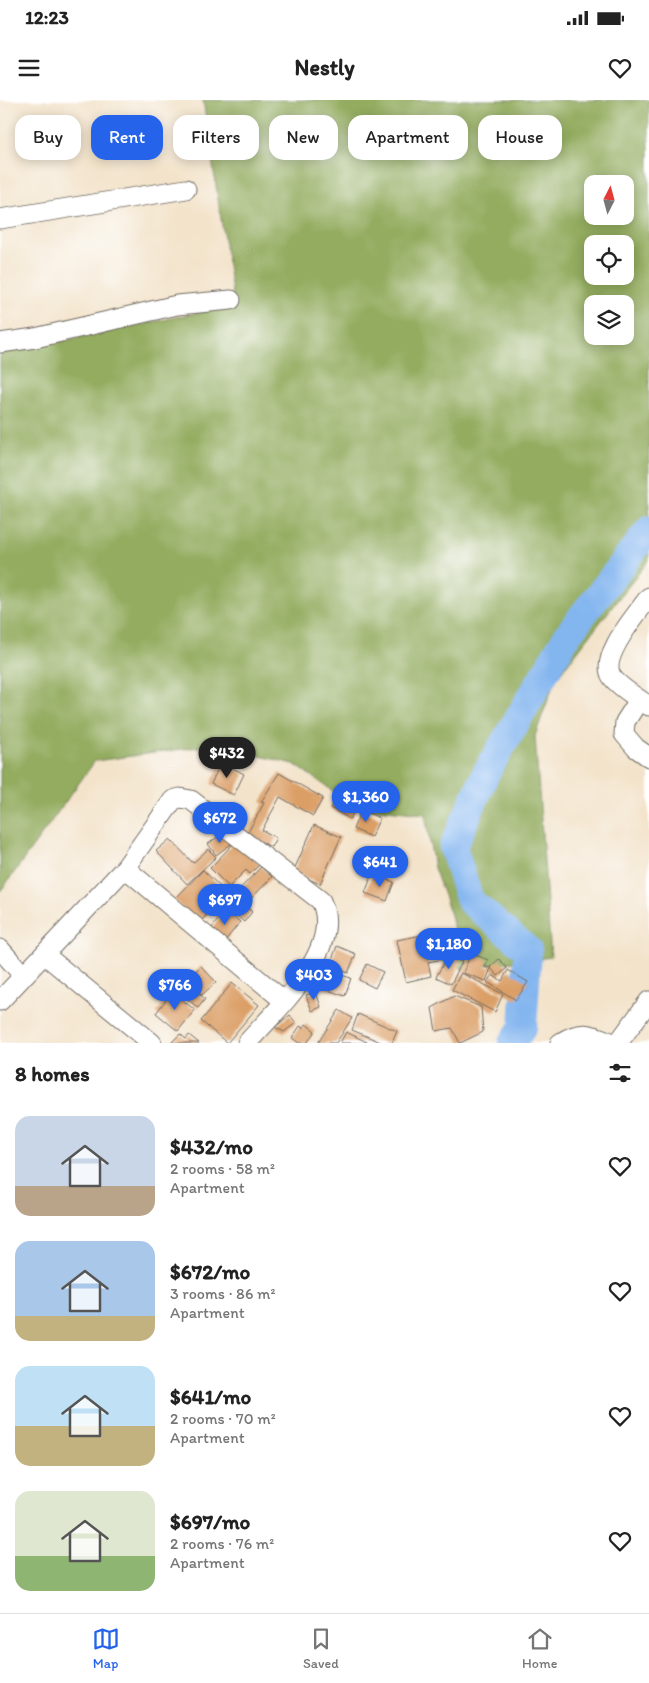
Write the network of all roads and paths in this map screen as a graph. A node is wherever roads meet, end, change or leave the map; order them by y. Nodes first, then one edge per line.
1 (186, 189) dead end
2 (0, 219) edge
3 (231, 300) dead end
4 (0, 343) edge
5 (649, 597) edge
6 (644, 702) edge
7 (649, 757) edge
8 (124, 868) junction
9 (0, 949) edge
10 (45, 955) junction
11 (23, 975) junction
12 (0, 1001) edge
13 (284, 1001) junction
14 (649, 1001) edge
15 (152, 1043) edge
16 (247, 1043) edge
17 (560, 1043) edge
18 (613, 1043) edge
19 (618, 1043) edge

1 - 2 street
3 - 4 street
5 - 6 street
6 - 7 street
8 - 10 street
8 - 13 street
8 - 13 street
9 - 11 street
10 - 11 street
10 - 15 street
11 - 12 street
13 - 16 street
14 - 19 street
17 - 18 street

